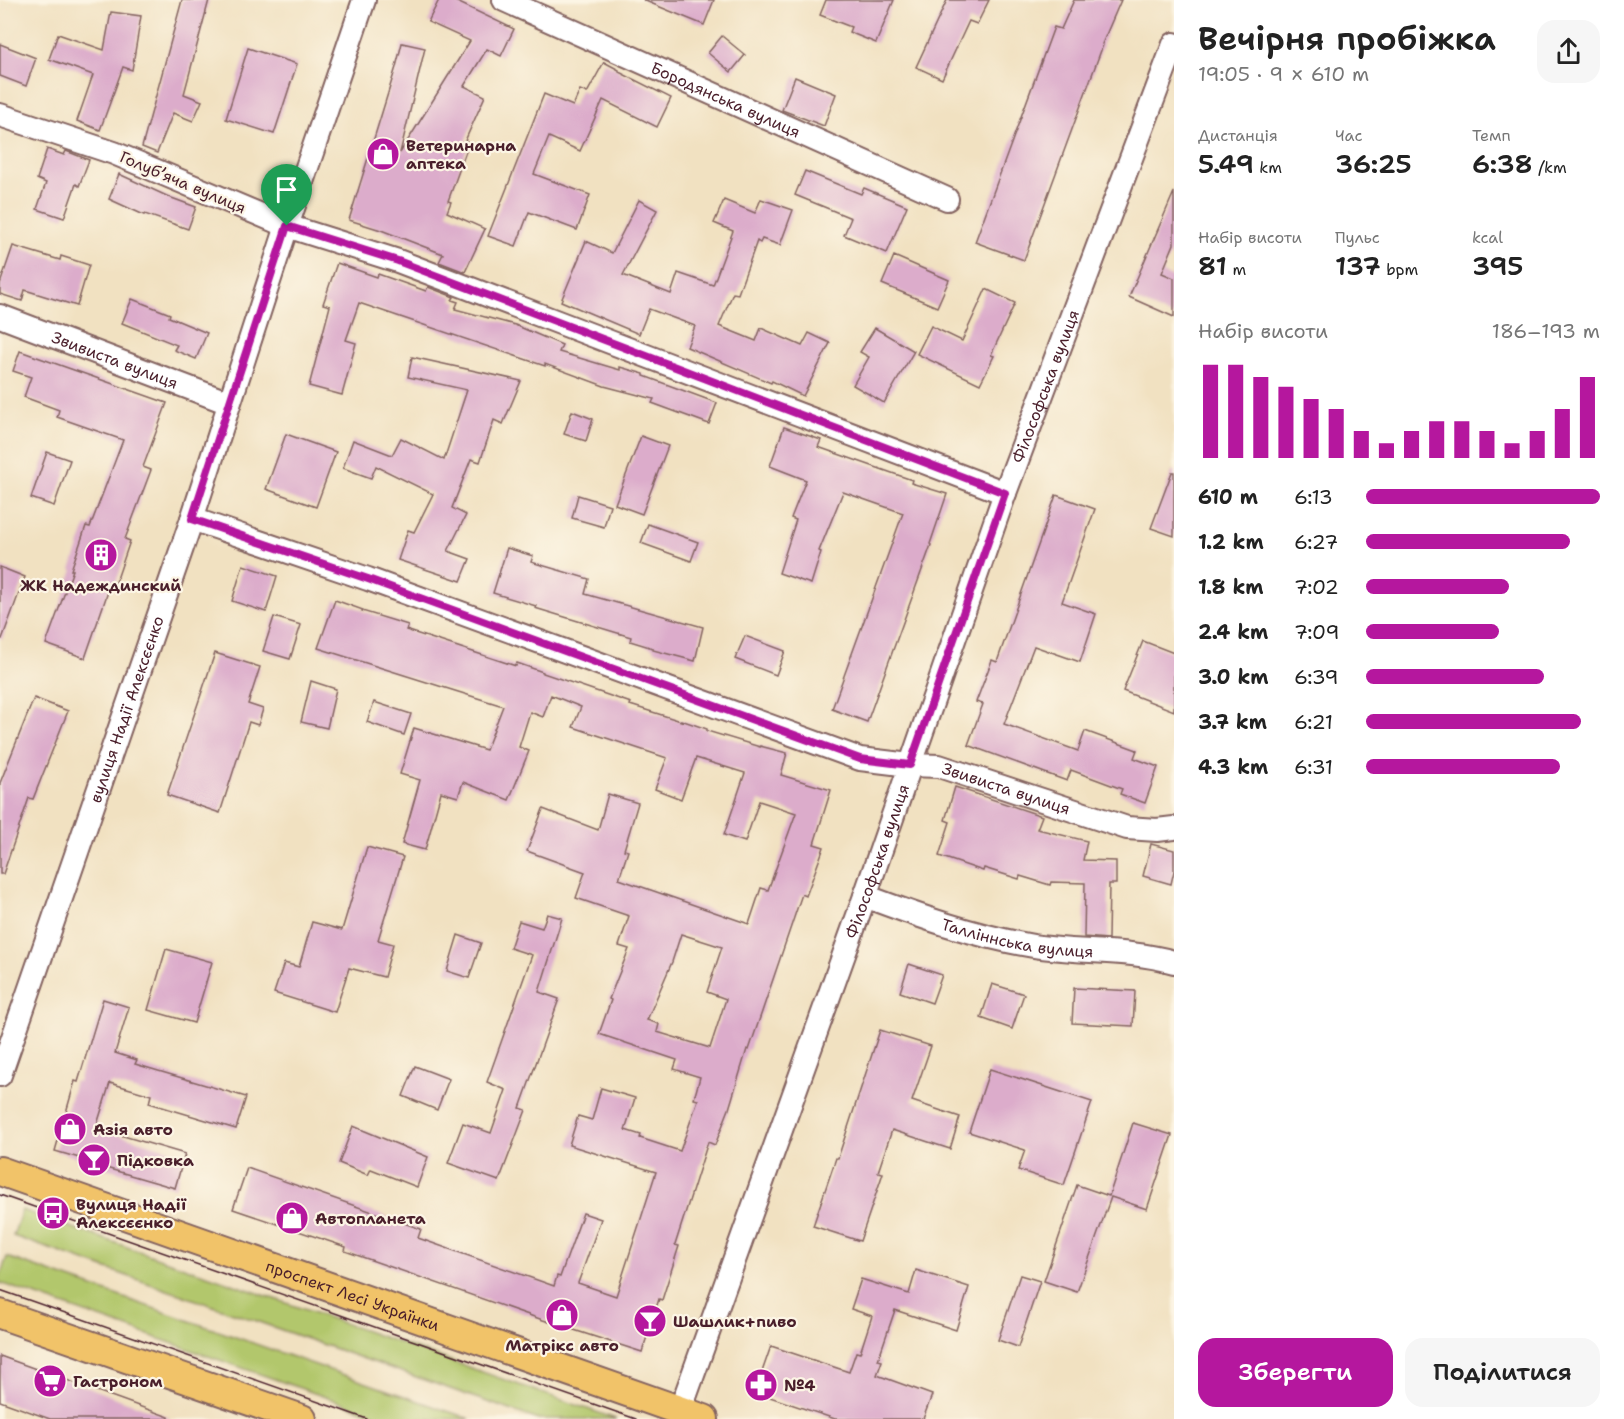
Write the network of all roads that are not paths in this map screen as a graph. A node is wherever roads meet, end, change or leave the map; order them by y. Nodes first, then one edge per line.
1 (364, 0) edge
2 (504, 0) edge
3 (1174, 44) edge
4 (0, 115) edge
5 (947, 199) dead end
6 (287, 226) junction
7 (0, 316) edge
8 (229, 403) junction
9 (1005, 493) junction
10 (192, 519) junction
11 (910, 765) junction
12 (1174, 828) edge
13 (865, 897) junction
14 (1174, 962) edge
15 (0, 1075) edge
16 (0, 1171) edge
17 (0, 1314) edge
18 (681, 1414) edge
19 (302, 1419) edge

1 - 6 street, вулиця Надії Алексєєнко
2 - 5 street, Бородянська вулиця
3 - 9 street, Філософська вулиця
4 - 6 street, Голубʼяча вулиця
6 - 8 street, вулиця Надії Алексєєнко
6 - 9 street, Голубʼяча вулиця
7 - 8 street, Звивиста вулиця
8 - 10 street, вулиця Надії Алексєєнко
9 - 11 street, Філософська вулиця
10 - 11 street, Звивиста вулиця
10 - 15 street, вулиця Надії Алексєєнко
11 - 12 street, Звивиста вулиця
11 - 13 street, Філософська вулиця
13 - 14 street, Талліннська вулиця
13 - 18 street, Філософська вулиця
16 - 18 main road, проспект Лесі Українки
17 - 19 main road

